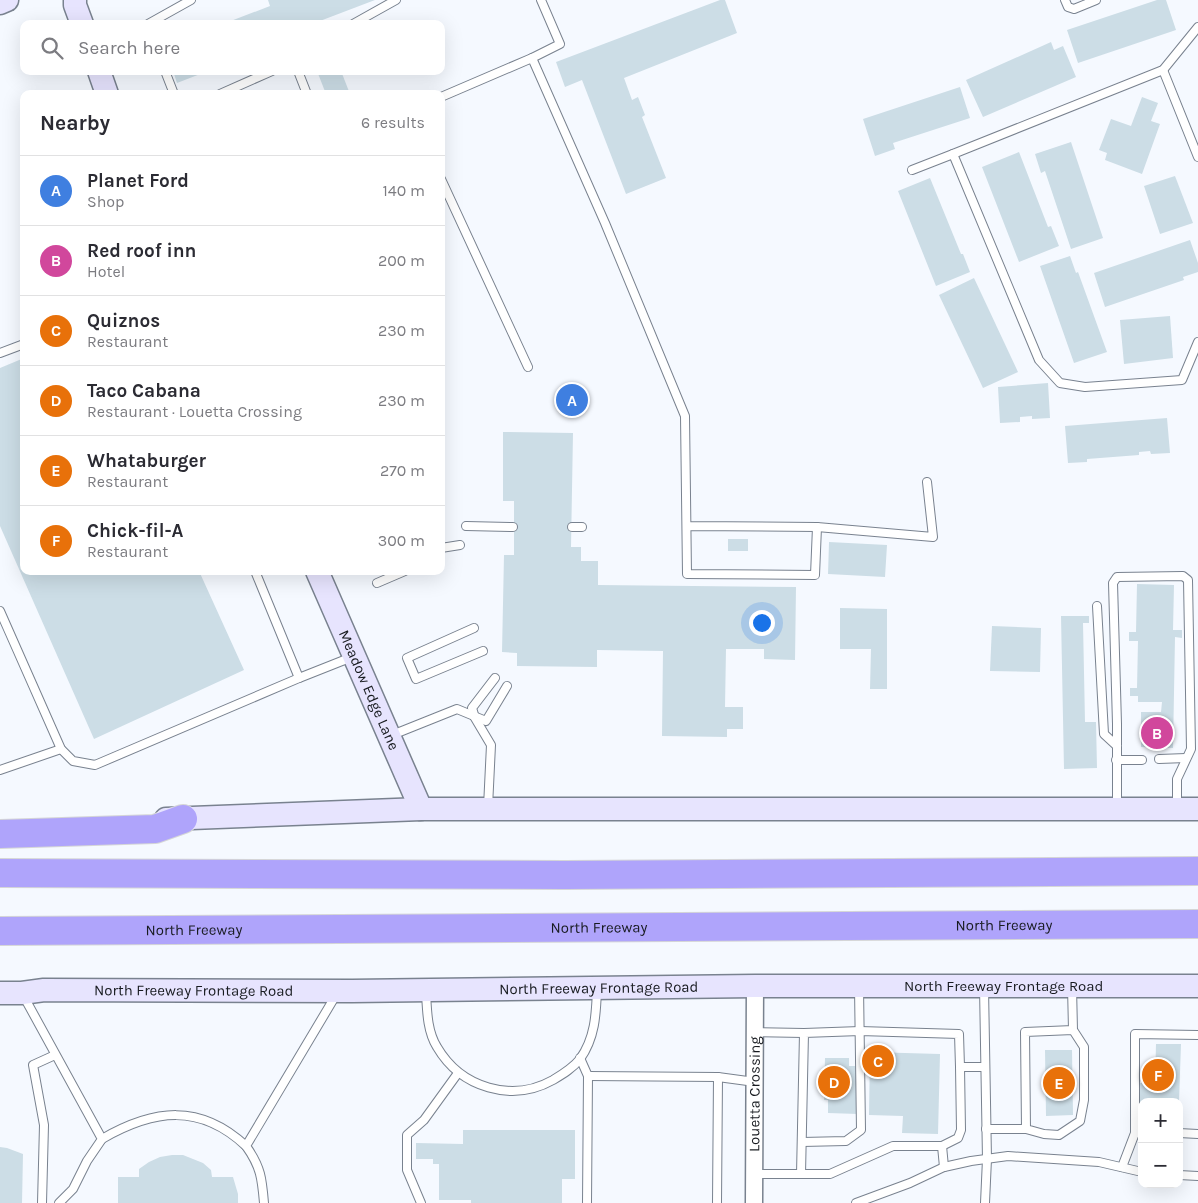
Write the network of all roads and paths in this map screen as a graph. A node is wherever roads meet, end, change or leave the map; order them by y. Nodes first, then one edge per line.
1 (8, 0) edge
2 (75, 0) edge
3 (190, 0) edge
4 (396, 0) edge
5 (541, 0) edge
6 (1065, 0) edge
7 (1096, 0) edge
8 (0, 3) edge
9 (81, 20) edge
10 (155, 20) edge
11 (360, 20) edge
12 (1198, 27) edge
13 (532, 58) junction
14 (1163, 70) junction
15 (100, 75) edge
16 (167, 75) edge
17 (263, 75) edge
18 (300, 75) edge
19 (106, 90) edge
20 (172, 90) edge
21 (229, 90) edge
22 (305, 90) edge
23 (445, 95) edge
24 (953, 154) junction
25 (1198, 157) edge
26 (912, 170) dead end
27 (445, 188) edge
28 (1198, 342) edge
29 (20, 346) edge
30 (0, 354) edge
31 (528, 367) dead end
32 (927, 482) dead end
33 (466, 526) dead end
34 (687, 526) junction
35 (513, 527) dead end
36 (572, 527) dead end
37 (582, 527) dead end
38 (817, 527) junction
39 (460, 544) dead end
40 (445, 547) edge
41 (256, 575) edge
42 (319, 575) edge
43 (396, 575) edge
44 (377, 583) dead end
45 (1097, 606) dead end
46 (0, 611) edge
47 (474, 628) dead end
48 (483, 651) dead end
49 (354, 657) junction
50 (299, 678) junction
51 (495, 678) dead end
52 (506, 686) dead end
53 (475, 718) junction
54 (390, 735) junction
55 (1117, 746) junction
56 (61, 749) junction
57 (1186, 758) junction
58 (1159, 759) dead end
59 (1116, 760) junction
60 (1142, 760) dead end
61 (0, 770) edge
62 (421, 809) junction
63 (488, 809) junction
64 (1116, 809) junction
65 (1187, 809) edge
66 (183, 819) junction
67 (0, 821) edge
68 (0, 834) edge
69 (1198, 871) edge
70 (0, 873) edge
71 (1198, 924) edge
72 (0, 931) edge
73 (859, 985) junction
74 (984, 985) junction
75 (1072, 985) junction
76 (755, 986) junction
77 (1198, 986) edge
78 (597, 988) junction
79 (426, 990) junction
80 (339, 991) junction
81 (11, 993) edge
82 (1073, 1030) junction
83 (860, 1031) junction
84 (755, 1032) junction
85 (804, 1033) junction
86 (1198, 1035) edge
87 (55, 1055) junction
88 (580, 1058) junction
89 (960, 1067) junction
90 (986, 1067) junction
91 (458, 1073) junction
92 (588, 1076) junction
93 (718, 1077) junction
94 (754, 1082) junction
95 (1026, 1129) junction
96 (986, 1130) junction
97 (1138, 1133) edge
98 (1183, 1134) edge
99 (1198, 1134) edge
100 (102, 1139) junction
101 (802, 1142) junction
102 (246, 1146) junction
103 (942, 1146) junction
104 (987, 1159) junction
105 (944, 1167) junction
106 (1122, 1167) junction
107 (1138, 1171) edge
108 (754, 1174) junction
109 (801, 1174) junction
110 (1183, 1175) edge
111 (1198, 1176) edge
112 (42, 1203) edge
113 (59, 1203) edge
114 (264, 1203) edge
115 (421, 1203) edge
116 (587, 1203) edge
117 (717, 1203) edge
118 (754, 1203) edge
119 (856, 1203) edge
120 (986, 1203) edge

1 - 8 main road
2 - 9 main road
3 - 10 lane
4 - 11 lane
5 - 13 lane
6 - 7 lane
12 - 14 lane
13 - 23 lane
13 - 34 lane
14 - 24 lane
14 - 25 lane
15 - 19 main road
16 - 20 lane
17 - 21 lane
18 - 22 lane
24 - 26 lane
24 - 28 lane
27 - 31 lane
29 - 30 lane
32 - 38 lane
33 - 35 lane
34 - 38 lane
34 - 38 lane
36 - 37 lane
39 - 40 lane
41 - 50 lane
42 - 49 main road, Meadow Edge Lane
43 - 44 lane
45 - 55 lane
46 - 56 lane
47 - 48 lane
49 - 50 lane
49 - 54 main road, Meadow Edge Lane
50 - 56 lane
51 - 53 lane
52 - 53 lane
53 - 54 lane
53 - 63 lane
54 - 62 main road, Meadow Edge Lane
55 - 57 lane
55 - 59 lane
56 - 61 lane
57 - 58 lane
57 - 65 lane
59 - 60 lane
59 - 64 lane
62 - 63 main road
62 - 66 main road
63 - 64 main road
64 - 65 main road
66 - 67 main road
66 - 68 highway
69 - 70 highway
71 - 72 highway, North Freeway
73 - 74 main road, North Freeway Frontage Road
73 - 76 main road, North Freeway Frontage Road
73 - 83 lane
74 - 75 main road, North Freeway Frontage Road
74 - 90 lane
75 - 77 main road, North Freeway Frontage Road
75 - 82 lane
76 - 78 main road, North Freeway Frontage Road
76 - 84 street, Louetta Crossing
78 - 79 main road, North Freeway Frontage Road
78 - 88 lane
79 - 80 main road, North Freeway Frontage Road
79 - 91 lane
80 - 81 main road, North Freeway Frontage Road
80 - 102 lane
81 - 87 lane
82 - 95 lane
82 - 95 lane
83 - 85 lane
83 - 89 lane
83 - 101 lane
84 - 85 lane
84 - 94 street, Louetta Crossing
85 - 101 lane
86 - 97 lane
87 - 100 lane
87 - 112 lane
88 - 91 lane
88 - 92 lane
89 - 90 lane
89 - 103 lane
90 - 96 lane
91 - 115 lane
92 - 93 lane
92 - 116 lane
93 - 94 lane
93 - 117 lane
94 - 108 street, Louetta Crossing
95 - 96 lane
96 - 104 lane
97 - 106 lane
98 - 99 lane
100 - 102 lane
100 - 113 lane
101 - 109 lane
102 - 114 lane
103 - 105 lane
103 - 109 lane
104 - 105 lane
104 - 106 lane
104 - 120 lane
105 - 119 lane
106 - 107 lane
108 - 109 lane
108 - 118 street, Louetta Crossing
110 - 111 lane

